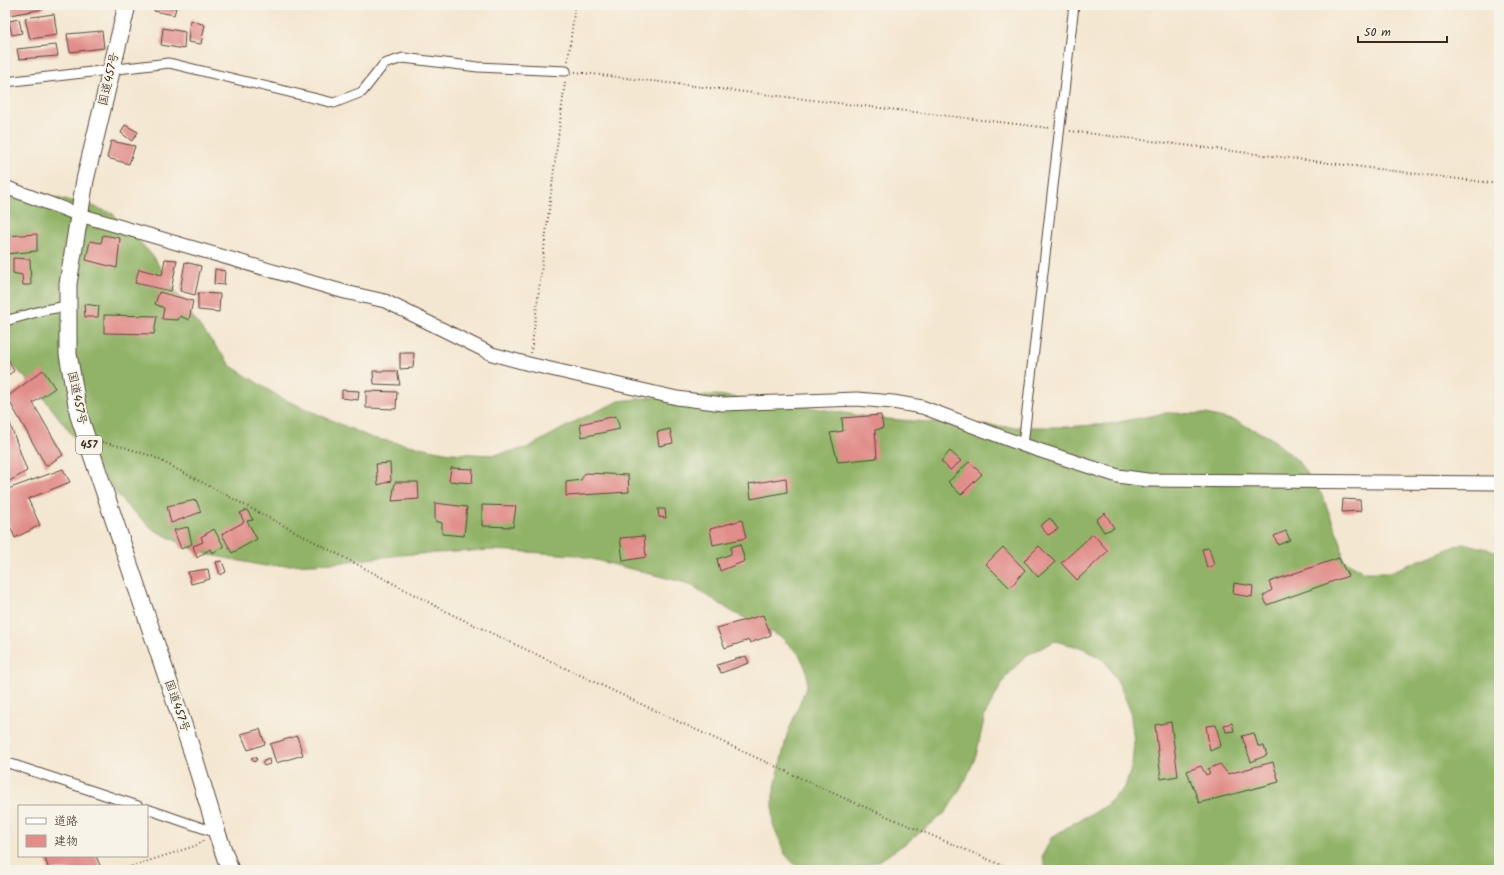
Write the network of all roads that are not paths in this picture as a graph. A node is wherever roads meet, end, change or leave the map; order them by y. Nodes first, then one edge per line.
1 (127, 5) edge
2 (1074, 5) edge
3 (111, 70) junction
4 (566, 71) road end
5 (5, 82) edge
6 (5, 186) edge
7 (80, 215) junction
8 (68, 306) junction
9 (5, 321) edge
10 (1023, 445) junction
11 (1499, 483) edge
12 (5, 762) edge
13 (135, 805) edge
14 (148, 809) edge
15 (217, 833) junction
16 (230, 870) edge

1 - 3 highway, 国道457号 / 457
2 - 10 street
3 - 4 street
3 - 5 street
3 - 7 highway, 国道457号 / 457
6 - 7 street
7 - 8 highway, 国道457号 / 457
7 - 10 street
8 - 9 street
8 - 15 highway, 国道457号 / 457
10 - 11 street
12 - 13 street
14 - 15 street
15 - 16 highway, 国道457号 / 457

